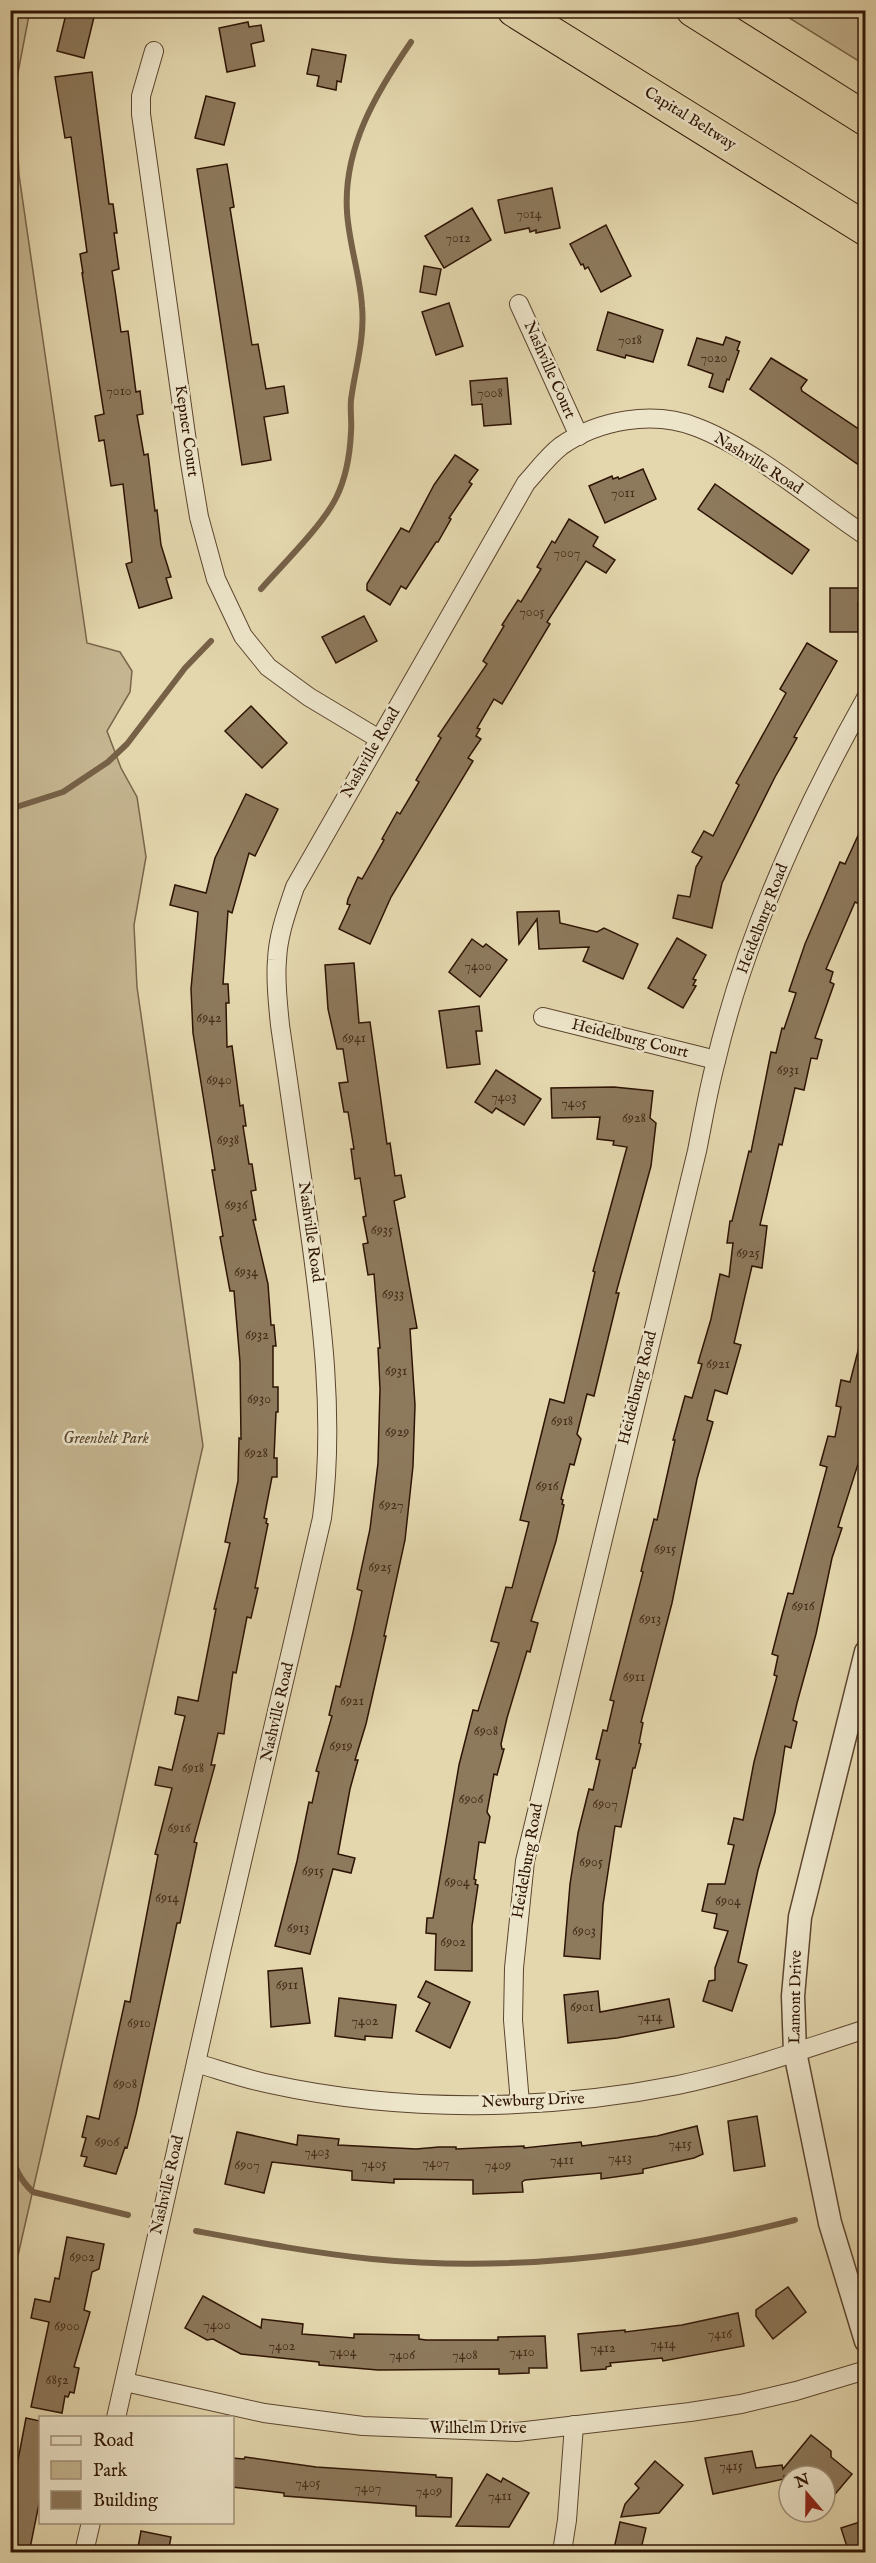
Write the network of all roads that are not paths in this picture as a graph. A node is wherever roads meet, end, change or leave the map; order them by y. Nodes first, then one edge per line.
1 (514, 10) edge
2 (693, 10) edge
3 (154, 51) dead end
4 (866, 119) edge
5 (866, 229) edge
6 (519, 303) dead end
7 (579, 436) junction
8 (866, 536) edge
9 (866, 698) edge
10 (379, 739) junction
11 (543, 1017) dead end
12 (716, 1060) junction
13 (866, 1652) edge
14 (866, 2029) edge
15 (795, 2052) junction
16 (196, 2063) junction
17 (520, 2103) junction
18 (866, 2341) edge
19 (866, 2370) edge
20 (125, 2382) junction
21 (116, 2416) edge
22 (574, 2425) junction
23 (91, 2524) edge
24 (84, 2553) edge
25 (562, 2553) edge

1 - 5 highway, Capital Beltway
2 - 4 highway
3 - 10 street, Kepner Court
6 - 7 street, Nashville Court
7 - 8 street, Nashville Road
7 - 10 street, Nashville Road
9 - 12 street, Heidelburg Road
10 - 16 street, Nashville Road
11 - 12 street, Heidelburg Court
12 - 17 street, Heidelburg Road
13 - 15 street, Lamont Drive
14 - 15 street, Newburg Drive
15 - 17 street, Newburg Drive
15 - 18 street, Lamont Drive
16 - 17 street, Newburg Drive
16 - 20 street, Nashville Road
19 - 22 street, Wilhelm Drive
20 - 21 street, Nashville Road
20 - 22 street, Wilhelm Drive
22 - 25 street
23 - 24 street

